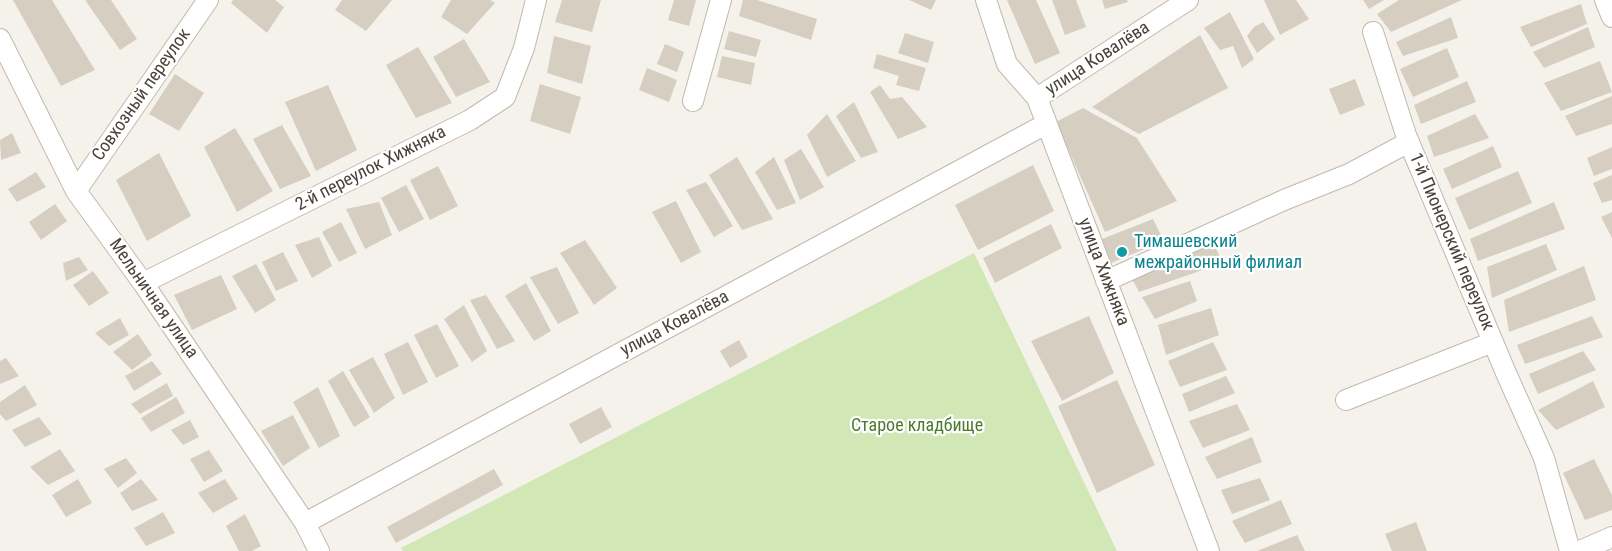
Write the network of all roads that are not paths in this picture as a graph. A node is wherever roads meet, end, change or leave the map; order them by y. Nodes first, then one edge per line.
1 (208, 0) edge
2 (536, 0) edge
3 (721, 0) edge
4 (986, 0) edge
5 (1188, 0) edge
6 (1605, 0) edge
7 (1612, 17) edge
8 (1373, 32) dead end
9 (0, 39) edge
10 (1037, 98) junction
11 (693, 101) dead end
12 (1046, 124) junction
13 (1409, 142) junction
14 (76, 191) junction
15 (1106, 280) junction
16 (143, 283) junction
17 (1492, 342) junction
18 (1346, 400) dead end
19 (305, 523) junction
20 (1612, 537) edge
21 (319, 551) edge
22 (1209, 551) edge
23 (1570, 551) edge
24 (1580, 551) edge

1 - 14 street, Совхозный переулок
2 - 16 street, 2-й переулок Хижняка
3 - 11 street
4 - 10 street, улица Хижняка
5 - 10 street, улица Ковалёва
6 - 7 street
8 - 13 street, 1-й Пионерский переулок
9 - 14 street, Мельничная улица
10 - 12 street, улица Хижняка
12 - 15 street, улица Хижняка
12 - 19 street, улица Ковалёва
13 - 15 street, 1-й Пионерский переулок
13 - 17 street, 1-й Пионерский переулок
14 - 16 street, Мельничная улица
15 - 22 street, улица Хижняка
16 - 19 street, Мельничная улица
17 - 18 street, 1-й Пионерский переулок
17 - 23 street, 1-й Пионерский переулок
19 - 21 street, Мельничная улица
20 - 24 street

